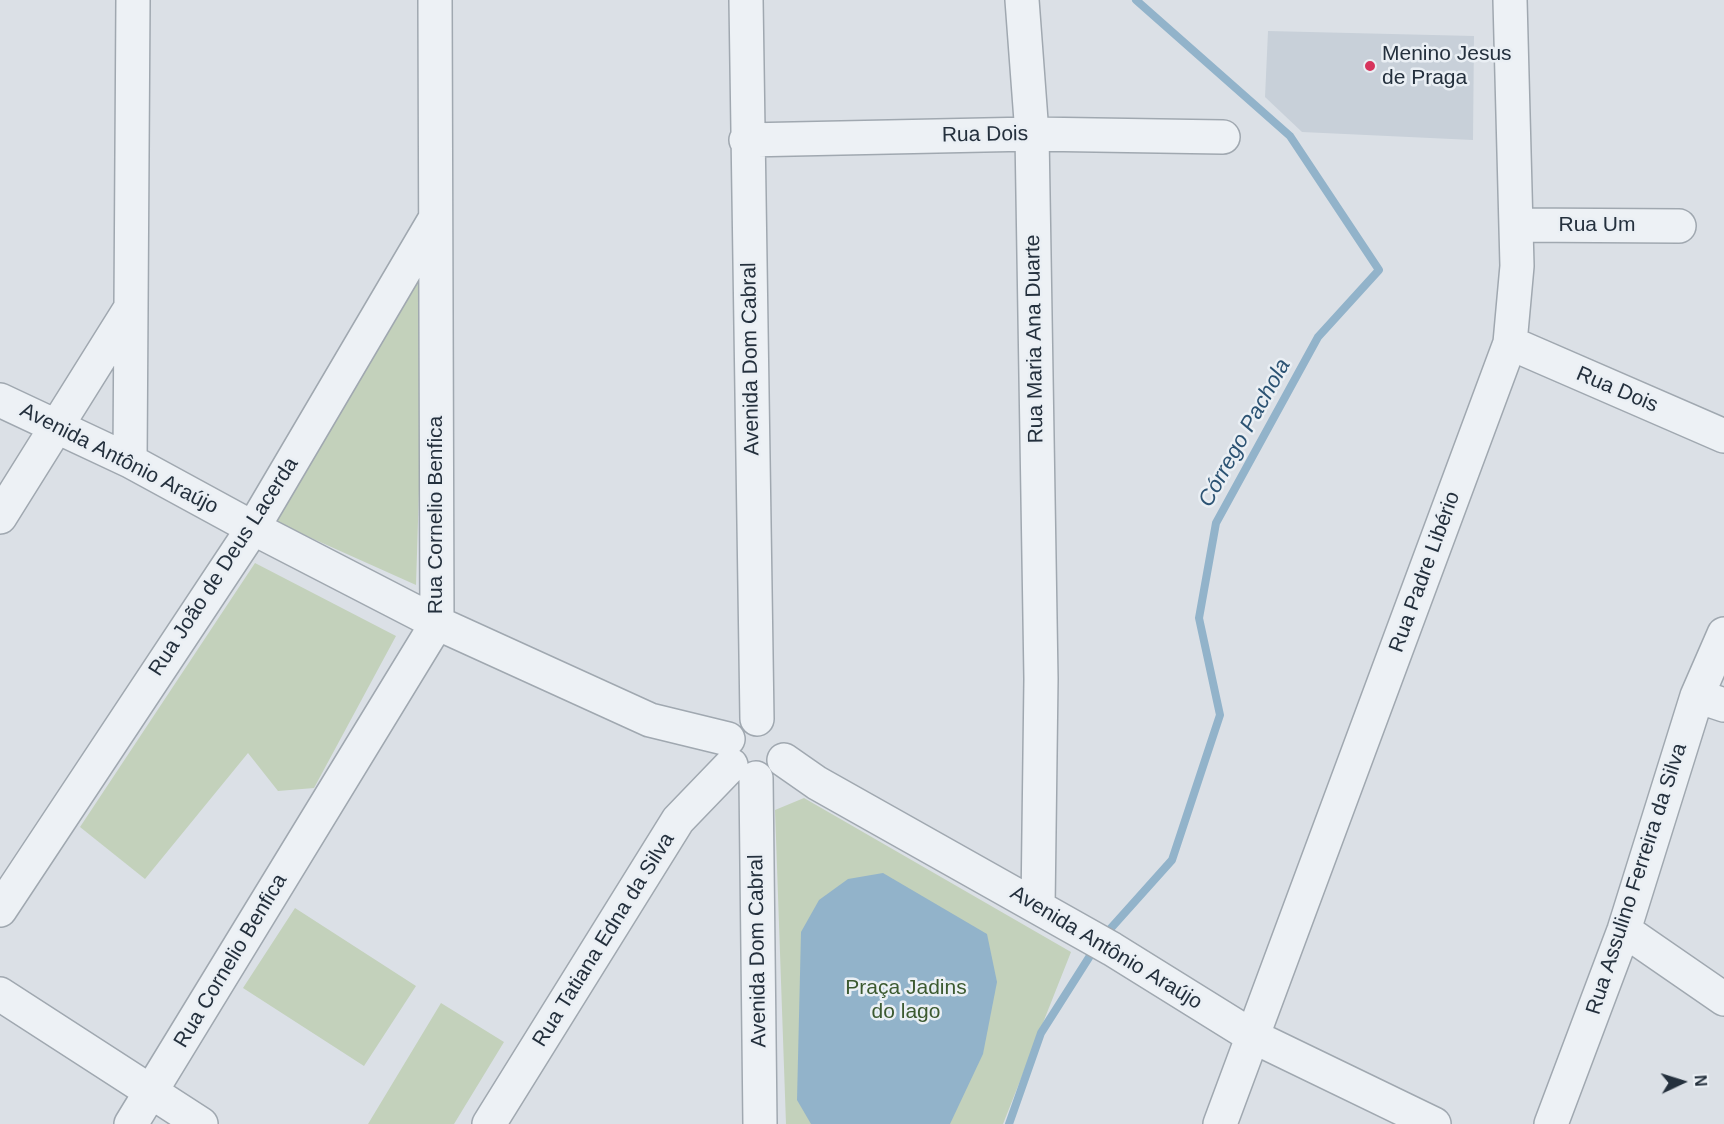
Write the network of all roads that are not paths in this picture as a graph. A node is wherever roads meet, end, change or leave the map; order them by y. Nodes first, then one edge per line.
1 (133, 0) edge
2 (435, 0) edge
3 (746, 0) edge
4 (1022, 0) edge
5 (1509, 0) edge
6 (1032, 134) junction
7 (1223, 137) dead end
8 (747, 140) junction
9 (435, 217) junction
10 (1516, 225) junction
11 (1679, 226) dead end
12 (130, 309) junction
13 (1510, 343) junction
14 (0, 400) edge
15 (57, 425) junction
16 (1724, 436) edge
17 (130, 460) junction
18 (0, 517) edge
19 (253, 528) junction
20 (437, 623) junction
21 (1724, 634) edge
22 (1711, 700) edge
23 (757, 719) junction
24 (784, 760) junction
25 (738, 761) junction
26 (1038, 907) junction
27 (0, 910) edge
28 (1624, 930) junction
29 (0, 994) edge
30 (1724, 999) edge
31 (1252, 1036) junction
32 (151, 1092) junction
33 (131, 1124) edge
34 (201, 1124) edge
35 (489, 1124) edge
36 (760, 1124) edge
37 (1220, 1124) edge
38 (1434, 1124) edge
39 (1551, 1124) edge

1 - 12 street
2 - 9 street, Rua Cornelio Benfica
3 - 8 street, Avenida Dom Cabral
4 - 6 street, Rua Maria Ana Duarte
5 - 10 street, Rua Padre Libério
6 - 7 street, Rua Dois
6 - 8 street, Rua Dois
6 - 26 street, Rua Maria Ana Duarte
8 - 23 street, Avenida Dom Cabral
9 - 19 street, Rua João de Deus Lacerda
9 - 20 street, Rua Cornelio Benfica
10 - 11 street, Rua Um
10 - 13 street, Rua Padre Libério
12 - 15 street
12 - 17 street
13 - 16 street, Rua Dois
13 - 31 street, Rua Padre Libério
14 - 15 street, Avenida Antônio Araújo
15 - 17 street, Avenida Antônio Araújo
15 - 18 street
17 - 19 street, Avenida Antônio Araújo
19 - 20 street, Avenida Antônio Araújo
19 - 27 street, Rua João de Deus Lacerda
20 - 25 street, Avenida Antônio Araújo
20 - 32 street, Rua Cornelio Benfica
21 - 22 street, Rua Assulino Ferreira da Silva
22 - 28 street, Rua Assulino Ferreira da Silva
23 - 24 street
23 - 25 street
24 - 25 street
24 - 26 street, Avenida Antônio Araújo
25 - 35 street, Rua Tatiana Edna da Silva
25 - 36 street, Avenida Dom Cabral
26 - 31 street, Avenida Antônio Araújo
28 - 30 street
28 - 39 street, Rua Assulino Ferreira da Silva
29 - 32 street
31 - 37 street, Rua Padre Libério
31 - 38 street, Avenida Antônio Araújo
32 - 33 street, Rua Cornelio Benfica
32 - 34 street

